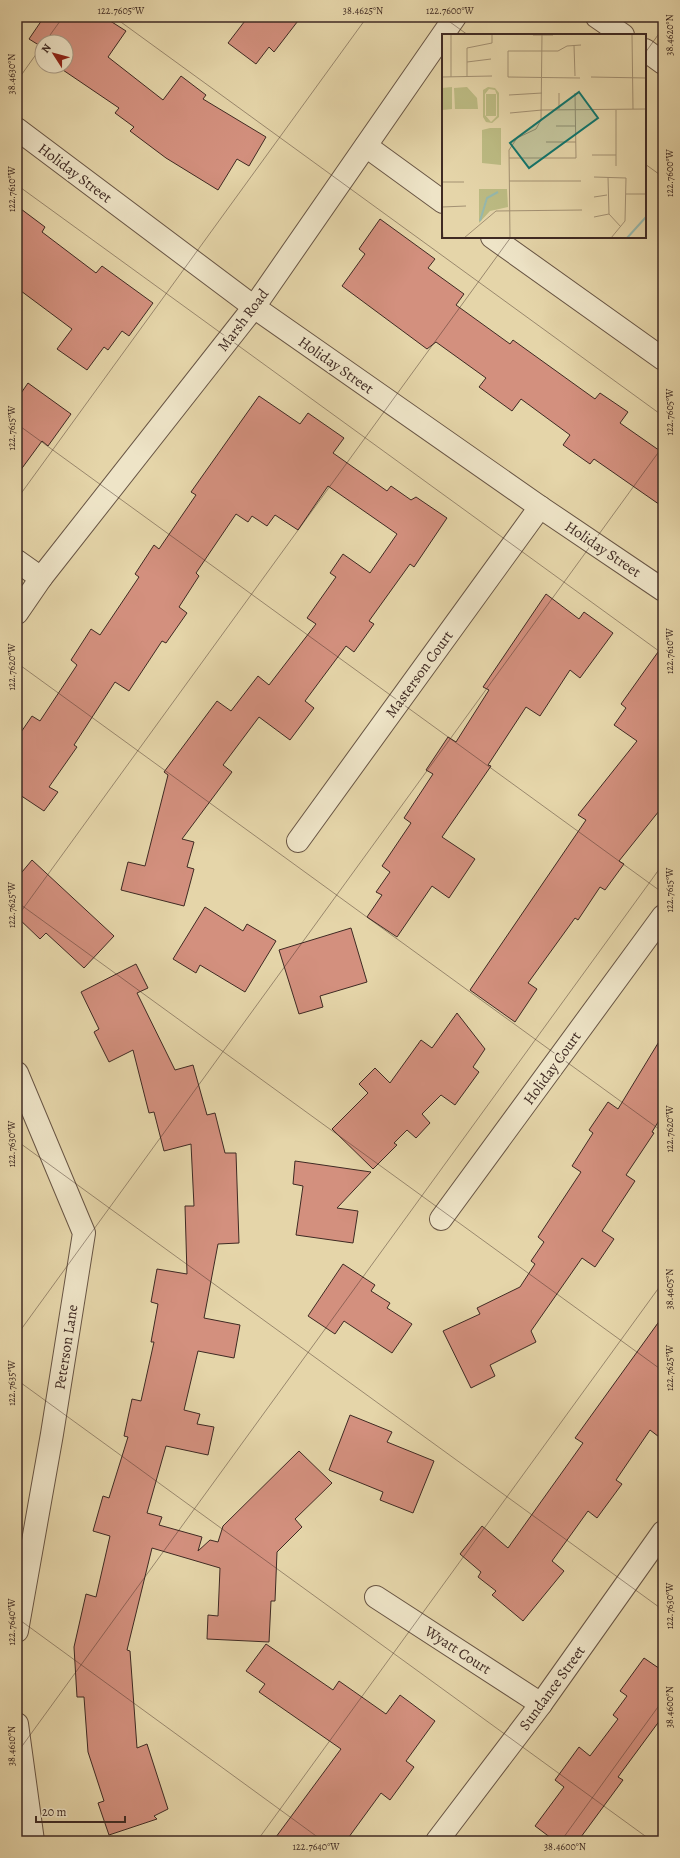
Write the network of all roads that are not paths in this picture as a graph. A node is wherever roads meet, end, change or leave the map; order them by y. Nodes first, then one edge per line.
1 (455, 17) edge
2 (597, 17) edge
3 (443, 34) edge
4 (622, 34) edge
5 (442, 36) edge
6 (646, 51) edge
7 (663, 63) edge
8 (17, 129) edge
9 (366, 146) junction
10 (442, 201) edge
11 (493, 238) edge
12 (254, 307) junction
13 (663, 359) edge
14 (540, 507) junction
15 (17, 561) edge
16 (41, 578) junction
17 (663, 590) edge
18 (17, 613) edge
19 (298, 841) dead end
20 (663, 916) edge
21 (17, 1073) edge
22 (441, 1219) dead end
23 (663, 1532) edge
24 (376, 1597) dead end
25 (17, 1631) edge
26 (541, 1704) junction
27 (17, 1724) edge
28 (33, 1841) edge
29 (437, 1841) edge

1 - 3 street, Marsh Road
2 - 4 street
5 - 9 street, Marsh Road
6 - 7 street
8 - 12 street, Holiday Street
9 - 10 street
9 - 12 street, Marsh Road
11 - 13 street
12 - 14 street, Holiday Street
12 - 16 street, Marsh Road
14 - 17 street, Holiday Street
14 - 19 street, Masterson Court
15 - 16 street
16 - 18 street, Marsh Road
20 - 22 street, Holiday Court
21 - 25 street, Peterson Lane
23 - 26 street, Sundance Street
24 - 26 street, Wyatt Court
26 - 29 street, Sundance Street
27 - 28 street

